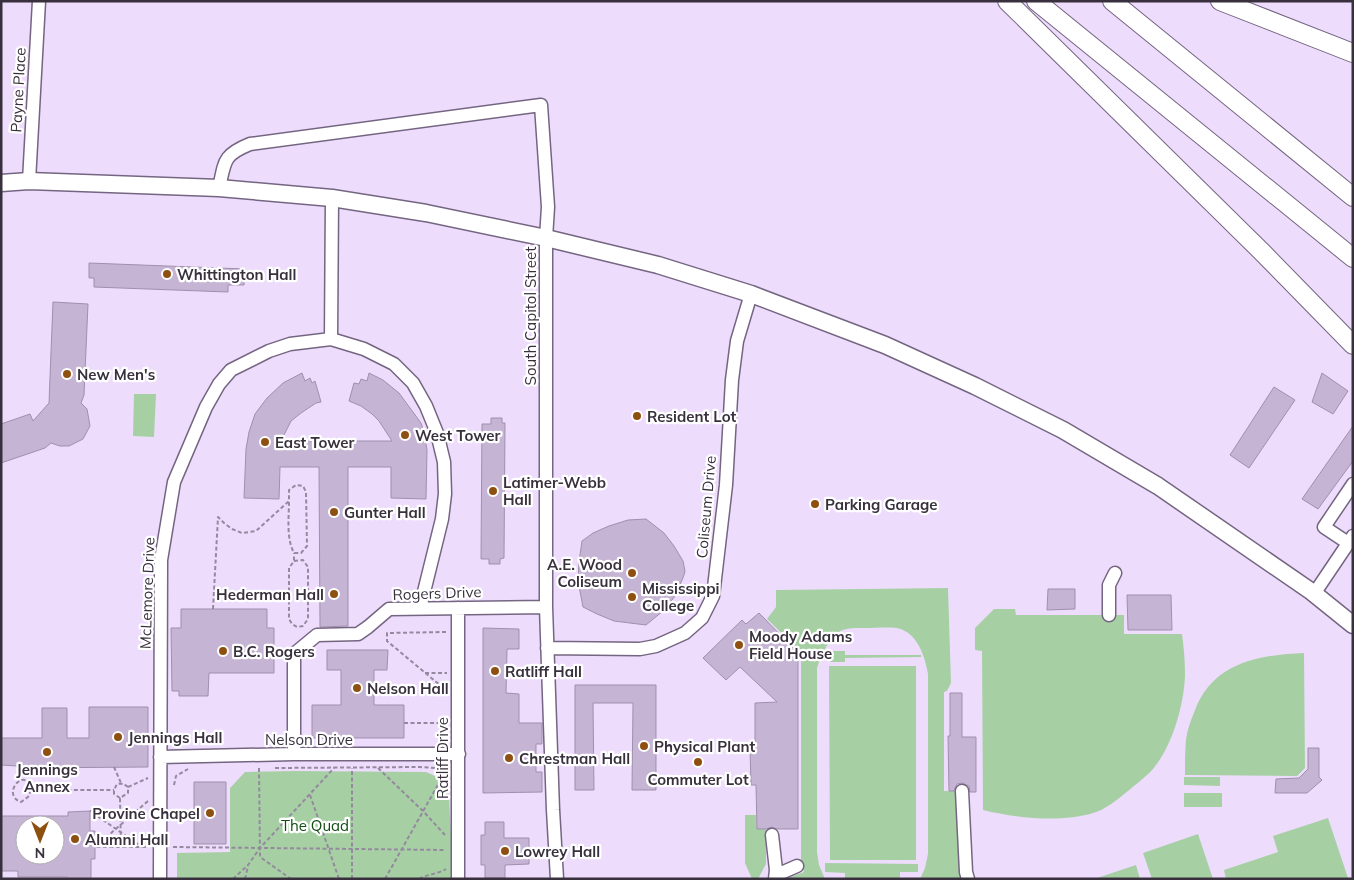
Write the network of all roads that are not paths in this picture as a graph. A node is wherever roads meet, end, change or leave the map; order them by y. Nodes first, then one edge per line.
1 (39, 1) edge
2 (1007, 1) edge
3 (1036, 1) edge
4 (1112, 1) edge
5 (1220, 1) edge
6 (1353, 53) edge
7 (28, 181) junction
8 (1, 183) edge
9 (219, 188) junction
10 (1353, 197) edge
11 (332, 198) junction
12 (546, 238) junction
13 (1353, 258) edge
14 (751, 294) junction
15 (332, 340) junction
16 (1353, 345) edge
17 (1353, 484) edge
18 (1350, 539) edge
19 (1115, 573) dead end
20 (1314, 594) junction
21 (546, 607) junction
22 (420, 608) junction
23 (458, 608) junction
24 (1109, 615) dead end
25 (1353, 625) edge
26 (547, 648) junction
27 (294, 754) junction
28 (458, 754) junction
29 (160, 757) junction
30 (962, 792) dead end
31 (772, 835) dead end
32 (797, 866) dead end
33 (160, 879) edge
34 (458, 879) edge
35 (557, 879) edge
36 (776, 879) edge
37 (968, 879) edge

1 - 7 street, Payne Place
2 - 16 highway
3 - 13 highway
4 - 10 highway
5 - 6 highway
7 - 8 main road
7 - 9 main road
9 - 11 main road
9 - 12 street, South Capitol Street
11 - 12 main road
11 - 15 street
12 - 14 main road
12 - 21 street, South Capitol Street
14 - 20 main road
14 - 26 street, Coliseum Drive
15 - 22 street
15 - 29 street, McLemore Drive
17 - 18 street
18 - 20 street
19 - 24 street
20 - 25 main road
21 - 23 street, Rogers Drive
21 - 26 street, South Capitol Street
22 - 23 street, Rogers Drive
22 - 27 street, Rogers Drive
23 - 28 street, Ratliff Drive
26 - 35 street, South Capitol Street
27 - 28 street, Nelson Drive
27 - 29 street, Nelson Drive
28 - 34 street, Ratliff Drive
29 - 33 street, McLemore Drive
30 - 37 street
31 - 36 street
32 - 36 street

